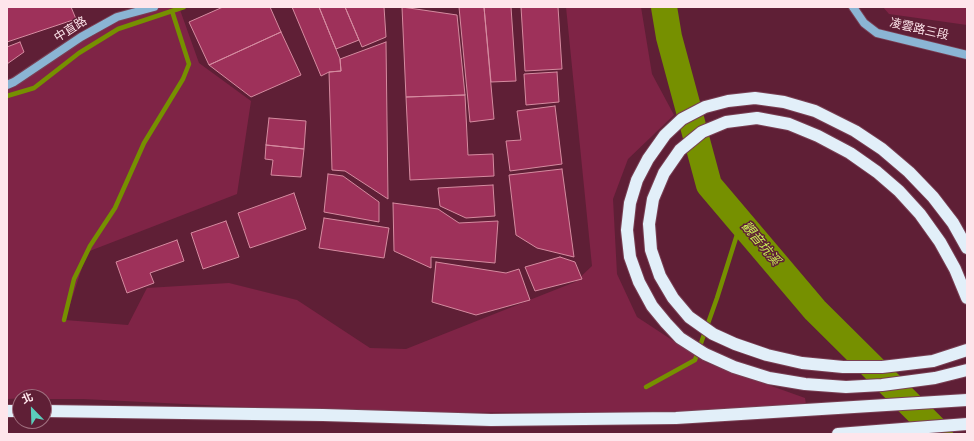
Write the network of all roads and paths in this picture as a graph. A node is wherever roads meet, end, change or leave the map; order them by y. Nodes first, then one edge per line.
1 (154, 7) edge
2 (853, 7) edge
3 (967, 55) edge
4 (7, 85) edge
5 (967, 248) edge
6 (967, 298) edge
7 (967, 350) edge
8 (967, 370) edge
9 (967, 400) edge
10 (52, 411) edge
11 (967, 424) edge
12 (838, 434) edge

1 - 4 street, 中直路
2 - 3 street, 凌雲路三段
5 - 8 highway
6 - 7 highway
9 - 10 highway
11 - 12 highway

